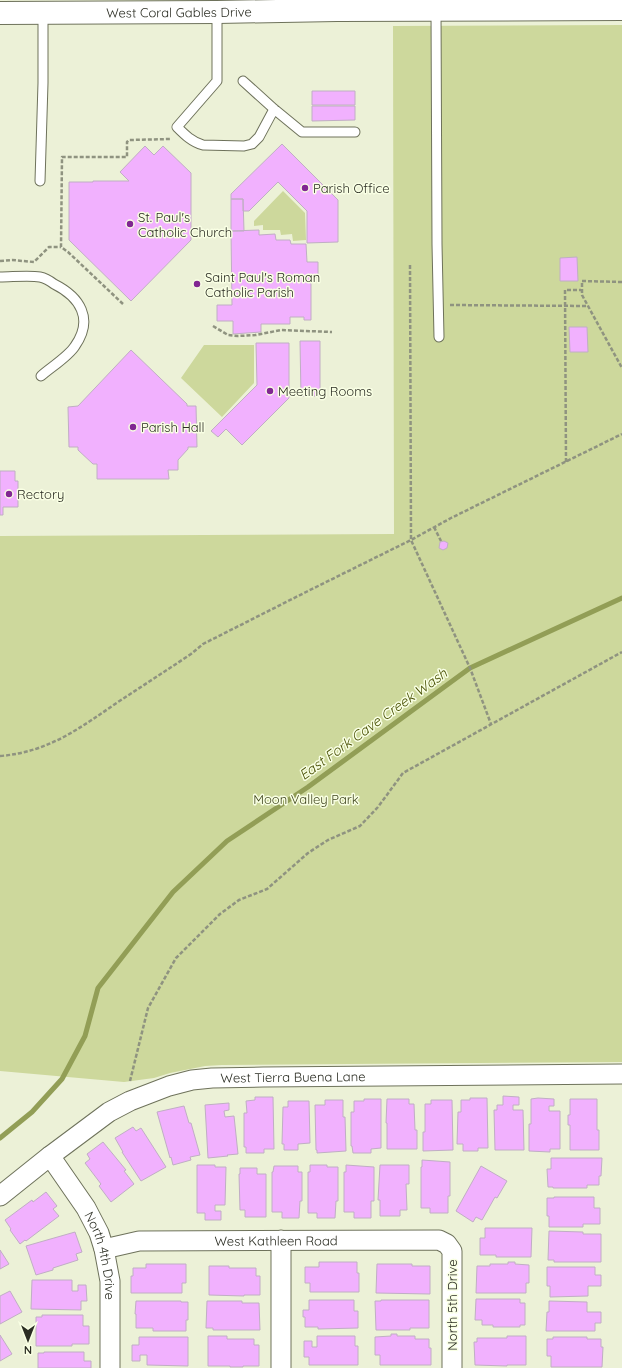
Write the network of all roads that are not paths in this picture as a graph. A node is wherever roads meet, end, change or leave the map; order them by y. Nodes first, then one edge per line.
1 (337, 5) edge
2 (622, 9) edge
3 (436, 10) junction
4 (43, 12) junction
5 (217, 12) junction
6 (0, 13) edge
7 (243, 81) dead end
8 (274, 109) junction
9 (355, 132) dead end
10 (40, 181) dead end
11 (0, 277) edge
12 (439, 337) dead end
13 (41, 376) dead end
14 (622, 1074) edge
15 (50, 1156) junction
16 (0, 1196) edge
17 (281, 1240) junction
18 (447, 1244) joint
19 (104, 1249) junction
20 (110, 1368) edge
21 (281, 1368) edge
22 (452, 1368) edge

1 - 3 street, West Coral Gables Drive
1 - 5 street, West Coral Gables Drive
2 - 3 street, West Coral Gables Drive
3 - 12 lane
4 - 5 street, West Coral Gables Drive
4 - 6 street, West Coral Gables Drive
4 - 10 lane
5 - 8 lane
7 - 8 lane
8 - 9 lane
11 - 13 lane
14 - 15 street, West Tierra Buena Lane
15 - 16 street, West Tierra Buena Lane
15 - 19 street, North 4th Drive
17 - 18 street, West Kathleen Road
17 - 19 street, West Kathleen Road
17 - 21 street
18 - 22 street, North 5th Drive
19 - 20 street, North 4th Drive

